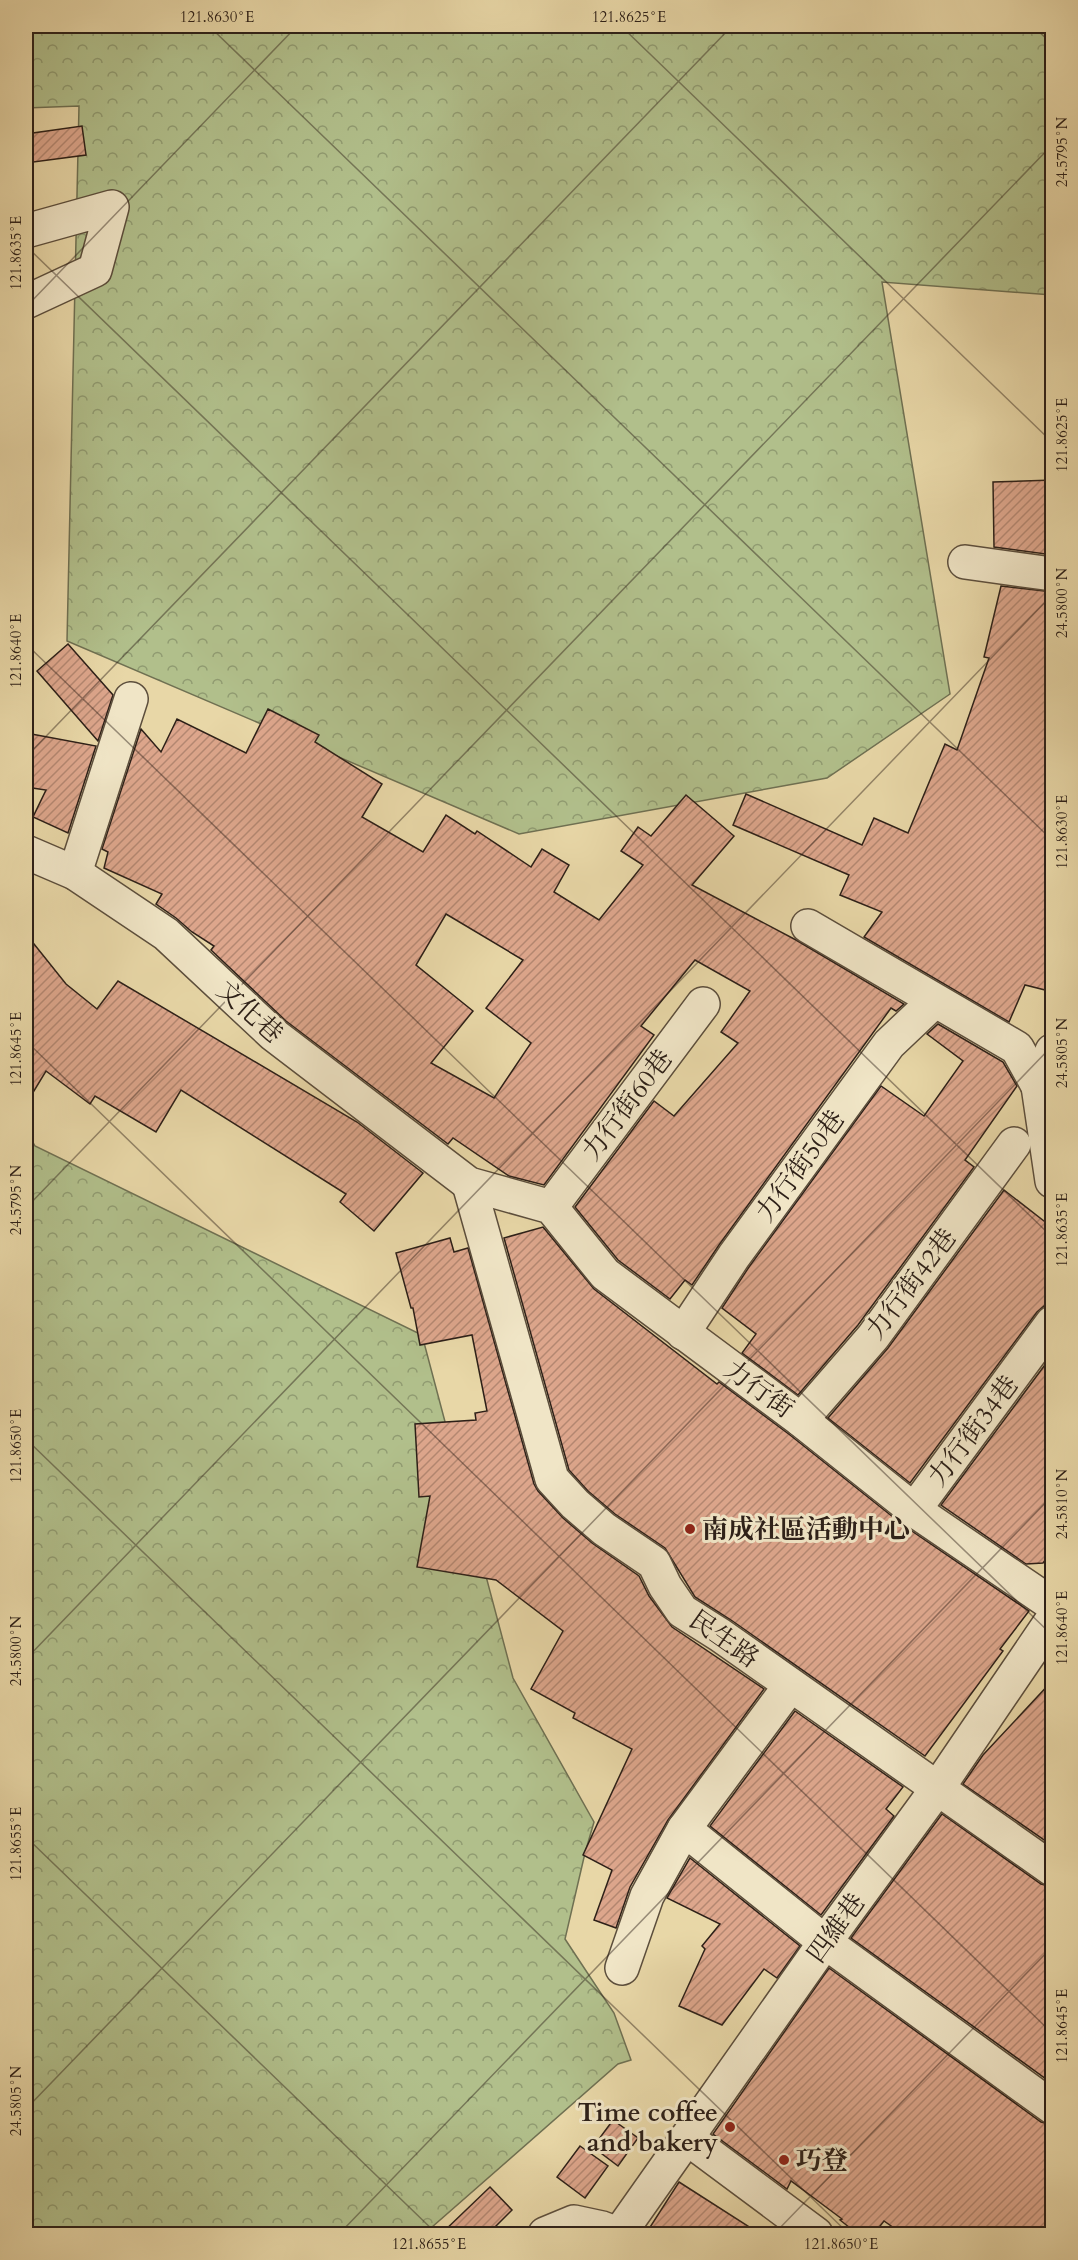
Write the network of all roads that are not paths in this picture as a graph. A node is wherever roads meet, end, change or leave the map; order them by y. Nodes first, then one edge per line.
1 (26, 231) edge
2 (26, 302) edge
3 (965, 562) dead end
4 (1053, 574) edge
5 (131, 699) dead end
6 (26, 852) edge
7 (75, 873) junction
8 (808, 926) dead end
9 (703, 1004) dead end
10 (927, 1008) dead end
11 (1053, 1051) edge
12 (1038, 1086) junction
13 (1014, 1144) dead end
14 (1053, 1181) edge
15 (469, 1184) junction
16 (551, 1206) junction
17 (1053, 1323) edge
18 (684, 1333) junction
19 (801, 1420) junction
20 (914, 1510) junction
21 (1053, 1604) edge
22 (1053, 1620) edge
23 (790, 1686) junction
24 (937, 1789) junction
25 (684, 1829) junction
26 (1053, 1869) edge
27 (825, 1942) junction
28 (622, 1968) dead end
29 (1053, 2107) edge
30 (687, 2138) junction
31 (545, 2235) edge
32 (618, 2235) edge
33 (816, 2235) edge

1 - 2 street
3 - 4 street
5 - 7 street
6 - 7 street, 文化巷
7 - 15 street, 文化巷
8 - 12 street
9 - 16 street, 力行街60巷
10 - 18 street, 力行街50巷
11 - 12 street
12 - 14 street
13 - 19 street, 力行街42巷
15 - 16 street
15 - 23 street, 民生路
16 - 18 street, 力行街
17 - 20 street, 力行街34巷
18 - 19 street, 力行街
19 - 20 street, 力行街
20 - 21 street, 力行街
22 - 24 street, 四維巷
23 - 24 street, 民生路
23 - 25 street
24 - 26 street, 民生路
24 - 27 street, 四維巷
25 - 27 street
25 - 28 street
27 - 29 street
27 - 30 street, 四維巷
30 - 32 street, 四維巷
30 - 33 street
31 - 32 street

